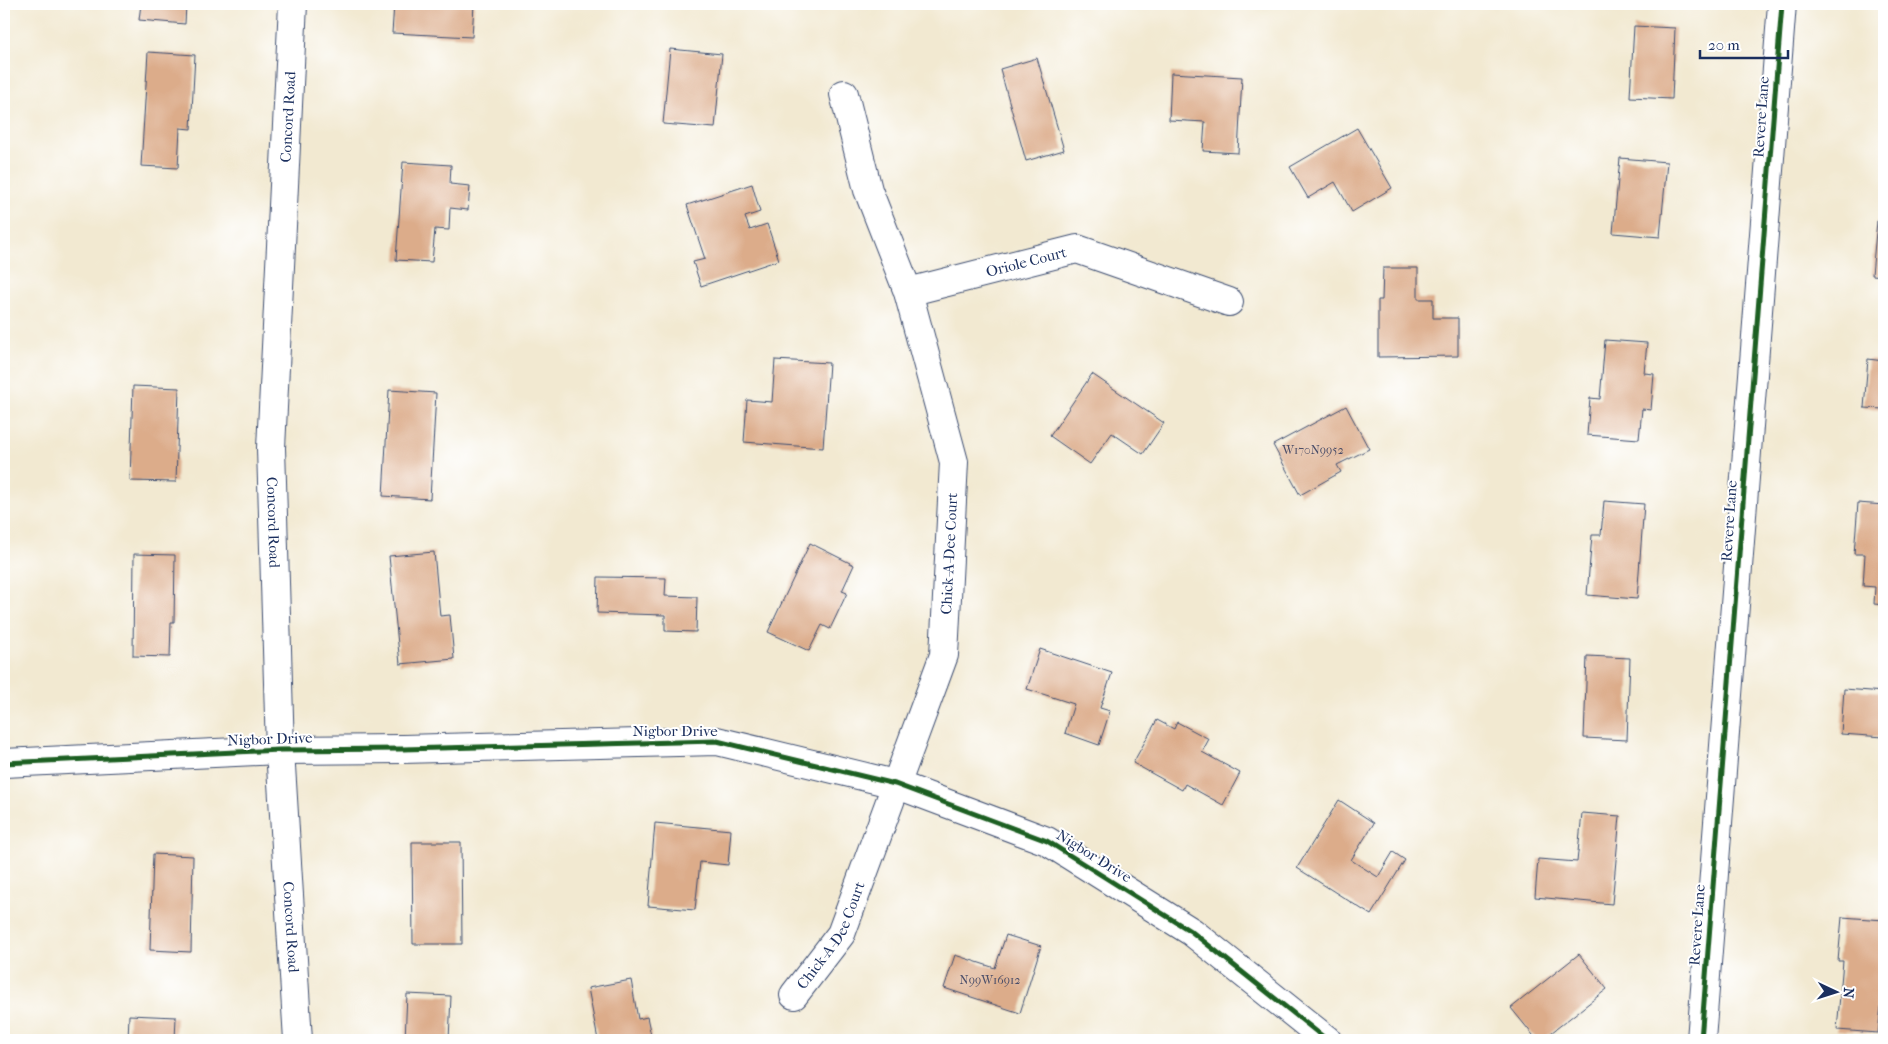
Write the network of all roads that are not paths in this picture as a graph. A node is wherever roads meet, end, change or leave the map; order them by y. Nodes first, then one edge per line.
1 (293, 4) edge
2 (1782, 4) edge
3 (844, 94) dead end
4 (908, 292) junction
5 (1229, 302) dead end
6 (280, 750) junction
7 (4, 763) edge
8 (895, 784) junction
9 (794, 996) dead end
10 (298, 1040) edge
11 (1327, 1040) edge
12 (1700, 1040) edge

1 - 6 street, Concord Road
2 - 12 street, Revere Lane
3 - 4 street, Chick-A-Dee Court
4 - 5 street, Oriole Court
4 - 8 street, Chick-A-Dee Court
6 - 7 street, Nigbor Drive
6 - 8 street, Nigbor Drive
6 - 10 street, Concord Road
8 - 9 street, Chick-A-Dee Court
8 - 11 street, Nigbor Drive

